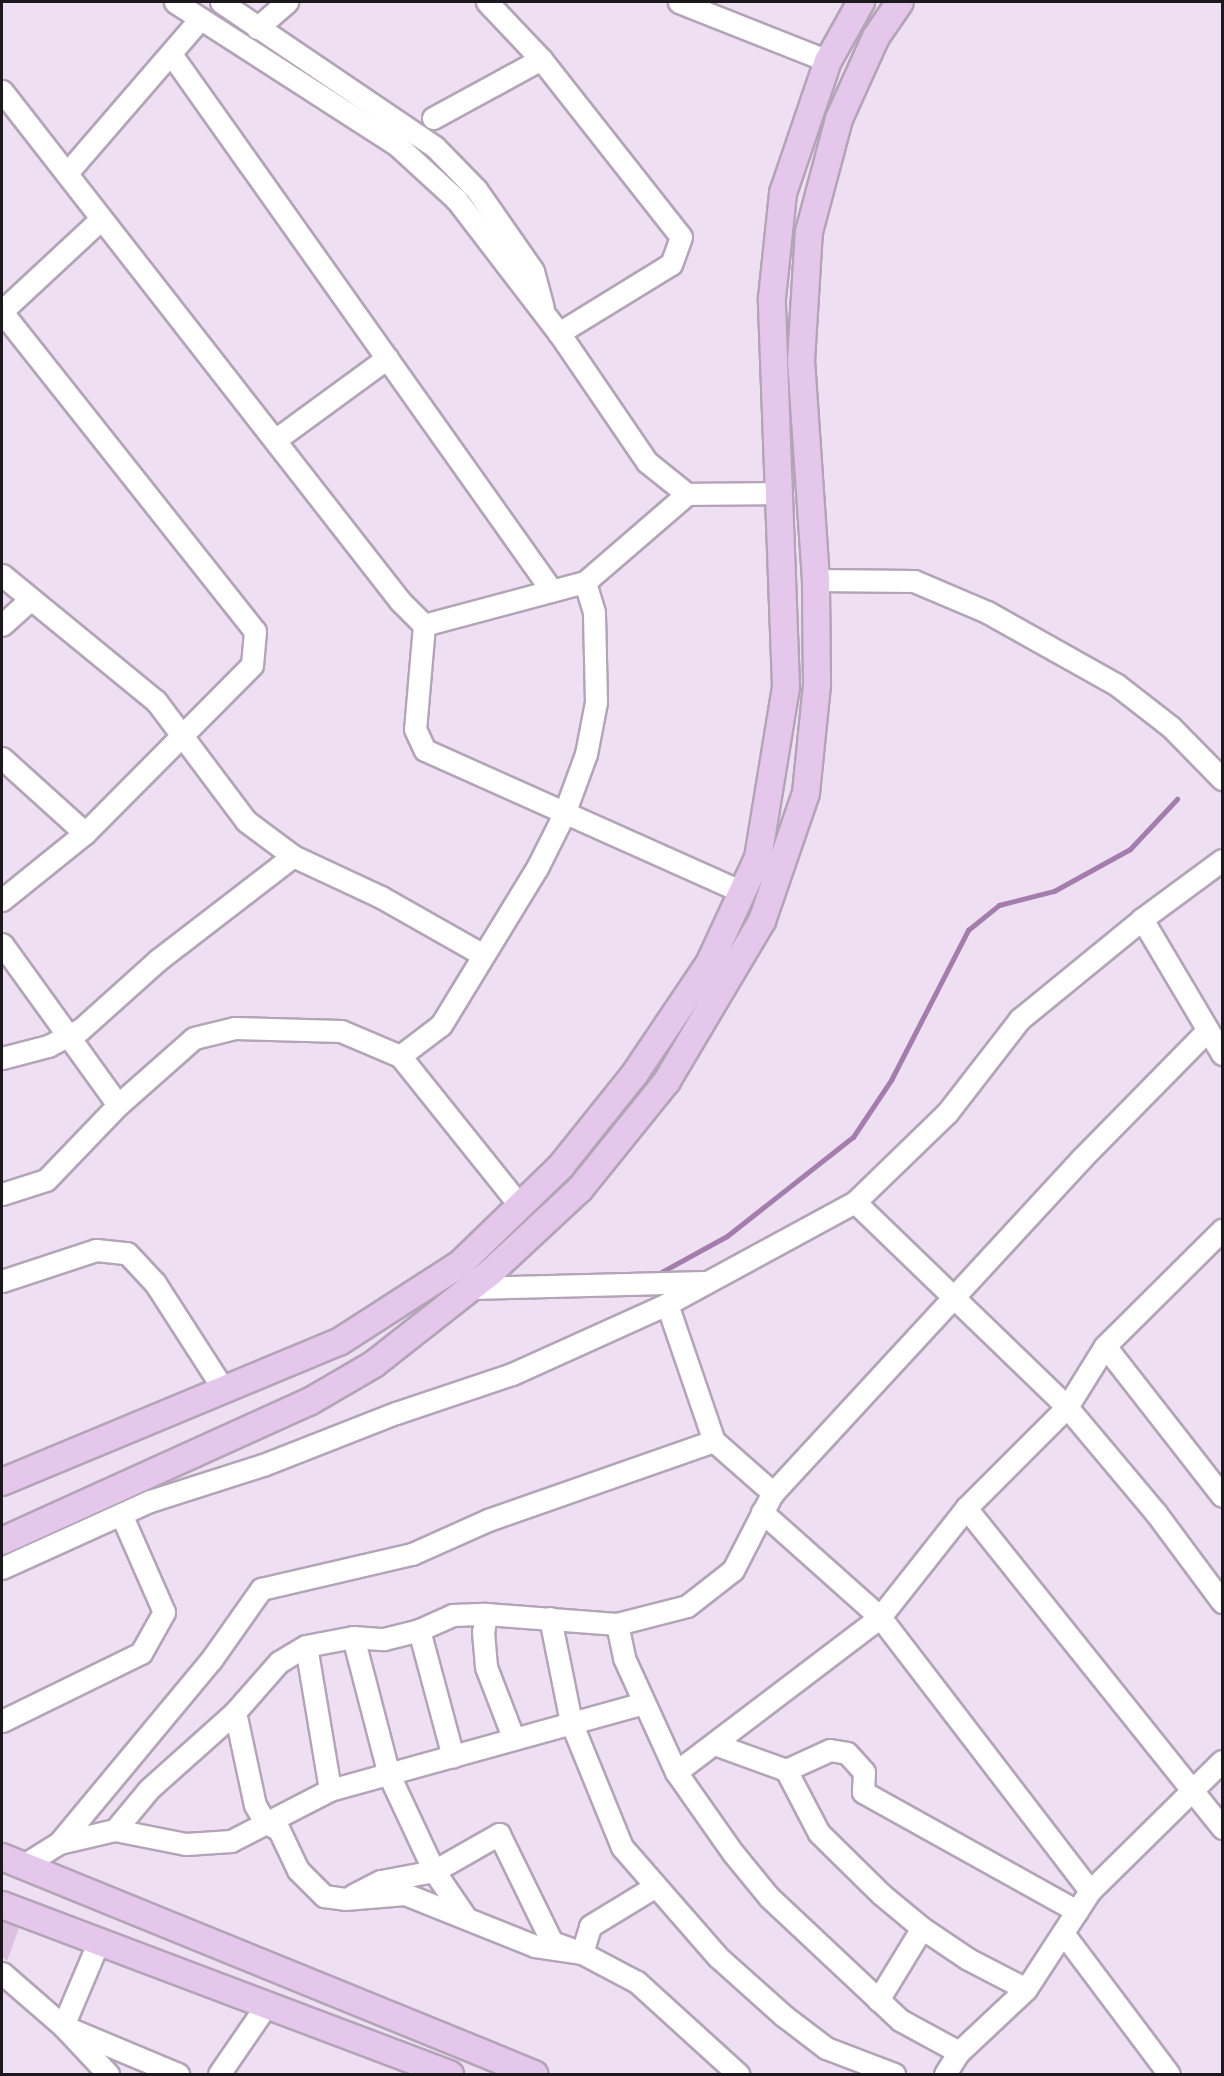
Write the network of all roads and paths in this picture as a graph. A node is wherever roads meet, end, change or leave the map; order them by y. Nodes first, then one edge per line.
1 (175, 2) edge
2 (221, 2) edge
3 (287, 2) edge
4 (487, 2) edge
5 (679, 2) edge
6 (861, 2) edge
7 (900, 2) edge
8 (200, 19) junction
9 (258, 28) junction
10 (171, 54) junction
11 (541, 59) junction
12 (828, 61) junction
13 (2, 91) edge
14 (433, 118) dead end
15 (67, 173) junction
16 (100, 220) junction
17 (2, 312) edge
18 (545, 314) junction
19 (559, 333) junction
20 (387, 358) junction
21 (275, 440) junction
22 (779, 493) junction
23 (687, 494) junction
24 (2, 575) edge
25 (816, 580) junction
26 (585, 582) junction
27 (552, 591) junction
28 (29, 601) junction
29 (2, 625) edge
30 (424, 625) junction
31 (184, 735) junction
32 (2, 758) edge
33 (1222, 779) edge
34 (564, 814) junction
35 (86, 833) junction
36 (293, 856) junction
37 (1222, 860) edge
38 (742, 892) junction
39 (2, 900) edge
40 (1142, 919) junction
41 (2, 944) edge
42 (483, 956) junction
43 (1207, 1031) junction
44 (66, 1037) junction
45 (1222, 1054) edge
46 (400, 1056) junction
47 (2, 1058) edge
48 (118, 1105) junction
49 (2, 1194) edge
50 (855, 1202) junction
51 (520, 1206) junction
52 (1222, 1230) edge
53 (2, 1281) edge
54 (707, 1282) junction
55 (472, 1288) junction
56 (956, 1298) junction
57 (667, 1304) junction
58 (1105, 1346) junction
59 (224, 1390) junction
60 (1067, 1407) junction
61 (714, 1441) junction
62 (2, 1482) edge
63 (773, 1493) junction
64 (1222, 1496) edge
65 (966, 1508) junction
66 (762, 1512) junction
67 (121, 1514) junction
68 (2, 1541) edge
69 (2, 1568) edge
70 (1222, 1602) edge
71 (486, 1614) junction
72 (880, 1617) junction
73 (550, 1618) junction
74 (617, 1624) junction
75 (419, 1630) junction
76 (353, 1637) junction
77 (306, 1646) junction
78 (644, 1703) junction
79 (235, 1712) junction
80 (2, 1721) edge
81 (571, 1722) junction
82 (513, 1737) junction
83 (714, 1744) junction
84 (453, 1757) junction
85 (1222, 1761) edge
86 (786, 1770) junction
87 (676, 1772) junction
88 (389, 1775) junction
89 (1190, 1789) junction
90 (330, 1790) junction
91 (266, 1822) junction
92 (1222, 1828) edge
93 (115, 1830) junction
94 (59, 1843) junction
95 (12, 1861) edge
96 (434, 1871) junction
97 (654, 1887) junction
98 (1090, 1891) junction
99 (345, 1899) junction
100 (2, 1905) edge
101 (1077, 1911) junction
102 (466, 1918) junction
103 (922, 1928) junction
104 (1063, 1933) junction
105 (98, 1942) junction
106 (582, 1953) junction
107 (2, 1973) edge
108 (1026, 1989) junction
109 (878, 2000) junction
110 (266, 2007) junction
111 (63, 2026) junction
112 (959, 2052) junction
113 (108, 2074) edge
114 (178, 2074) edge
115 (219, 2074) edge
116 (450, 2074) edge
117 (534, 2074) edge
118 (738, 2074) edge
119 (894, 2074) edge
120 (945, 2074) edge
121 (1169, 2074) edge

1 - 8 street
2 - 9 street
3 - 9 street
4 - 11 street
5 - 12 street
6 - 12 main road
7 - 25 main road
8 - 10 street
8 - 18 street
9 - 18 street
10 - 15 street
10 - 20 street
11 - 14 street
11 - 19 street
12 - 22 main road
13 - 15 street
15 - 16 street
16 - 17 street
16 - 21 street
17 - 31 street
18 - 19 street
19 - 23 street
20 - 21 street
20 - 27 street
21 - 30 street
22 - 23 street
22 - 38 main road
23 - 26 street
24 - 28 street
25 - 33 street
25 - 55 main road
26 - 27 street
26 - 34 street
27 - 30 street
28 - 29 street
28 - 31 street
30 - 34 street
31 - 35 street
31 - 36 street
32 - 35 street
34 - 38 street
34 - 42 street
35 - 39 street
36 - 42 street
36 - 44 street
37 - 40 street
38 - 51 main road
40 - 43 street
40 - 50 street
41 - 44 street
42 - 46 street
43 - 45 street
43 - 56 street
44 - 47 street
44 - 48 street
46 - 48 street
46 - 51 street
48 - 49 street
50 - 54 street
50 - 56 street
51 - 59 main road
52 - 58 street
53 - 59 street
54 - 55 street
54 - 57 street
55 - 68 main road
56 - 60 street
56 - 63 street
57 - 61 street
57 - 67 street
58 - 60 street
58 - 64 street
59 - 62 main road
60 - 65 street
60 - 70 street
61 - 63 street
61 - 94 street
63 - 66 street
65 - 72 street
65 - 89 street
66 - 72 street
66 - 74 street
67 - 69 street
67 - 80 street
71 - 73 street
71 - 75 street
71 - 82 street
72 - 83 street
72 - 98 street
73 - 74 street
73 - 81 street
74 - 78 street
75 - 76 street
75 - 84 street
76 - 77 street
76 - 88 street
77 - 79 street
77 - 90 street
78 - 81 street
78 - 87 street
79 - 91 street
79 - 93 street
81 - 82 street
81 - 97 street
82 - 84 street
83 - 86 street
83 - 87 street
84 - 88 street
85 - 89 street
86 - 101 street
86 - 103 street
87 - 109 street
88 - 90 street
88 - 96 street
89 - 92 street
89 - 98 street
90 - 91 street
91 - 93 street
91 - 99 street
93 - 94 street
94 - 95 street
95 - 117 main road
96 - 99 street
96 - 102 street
96 - 106 street
97 - 106 street
97 - 119 street
98 - 101 street
99 - 102 street
100 - 105 main road
101 - 104 street
102 - 106 street
103 - 108 street
103 - 109 street
104 - 108 street
104 - 121 street
105 - 110 main road
105 - 111 street
106 - 118 street
107 - 111 street
108 - 112 street
109 - 112 street
110 - 115 street
110 - 116 main road
111 - 113 street
111 - 114 street
112 - 120 street

